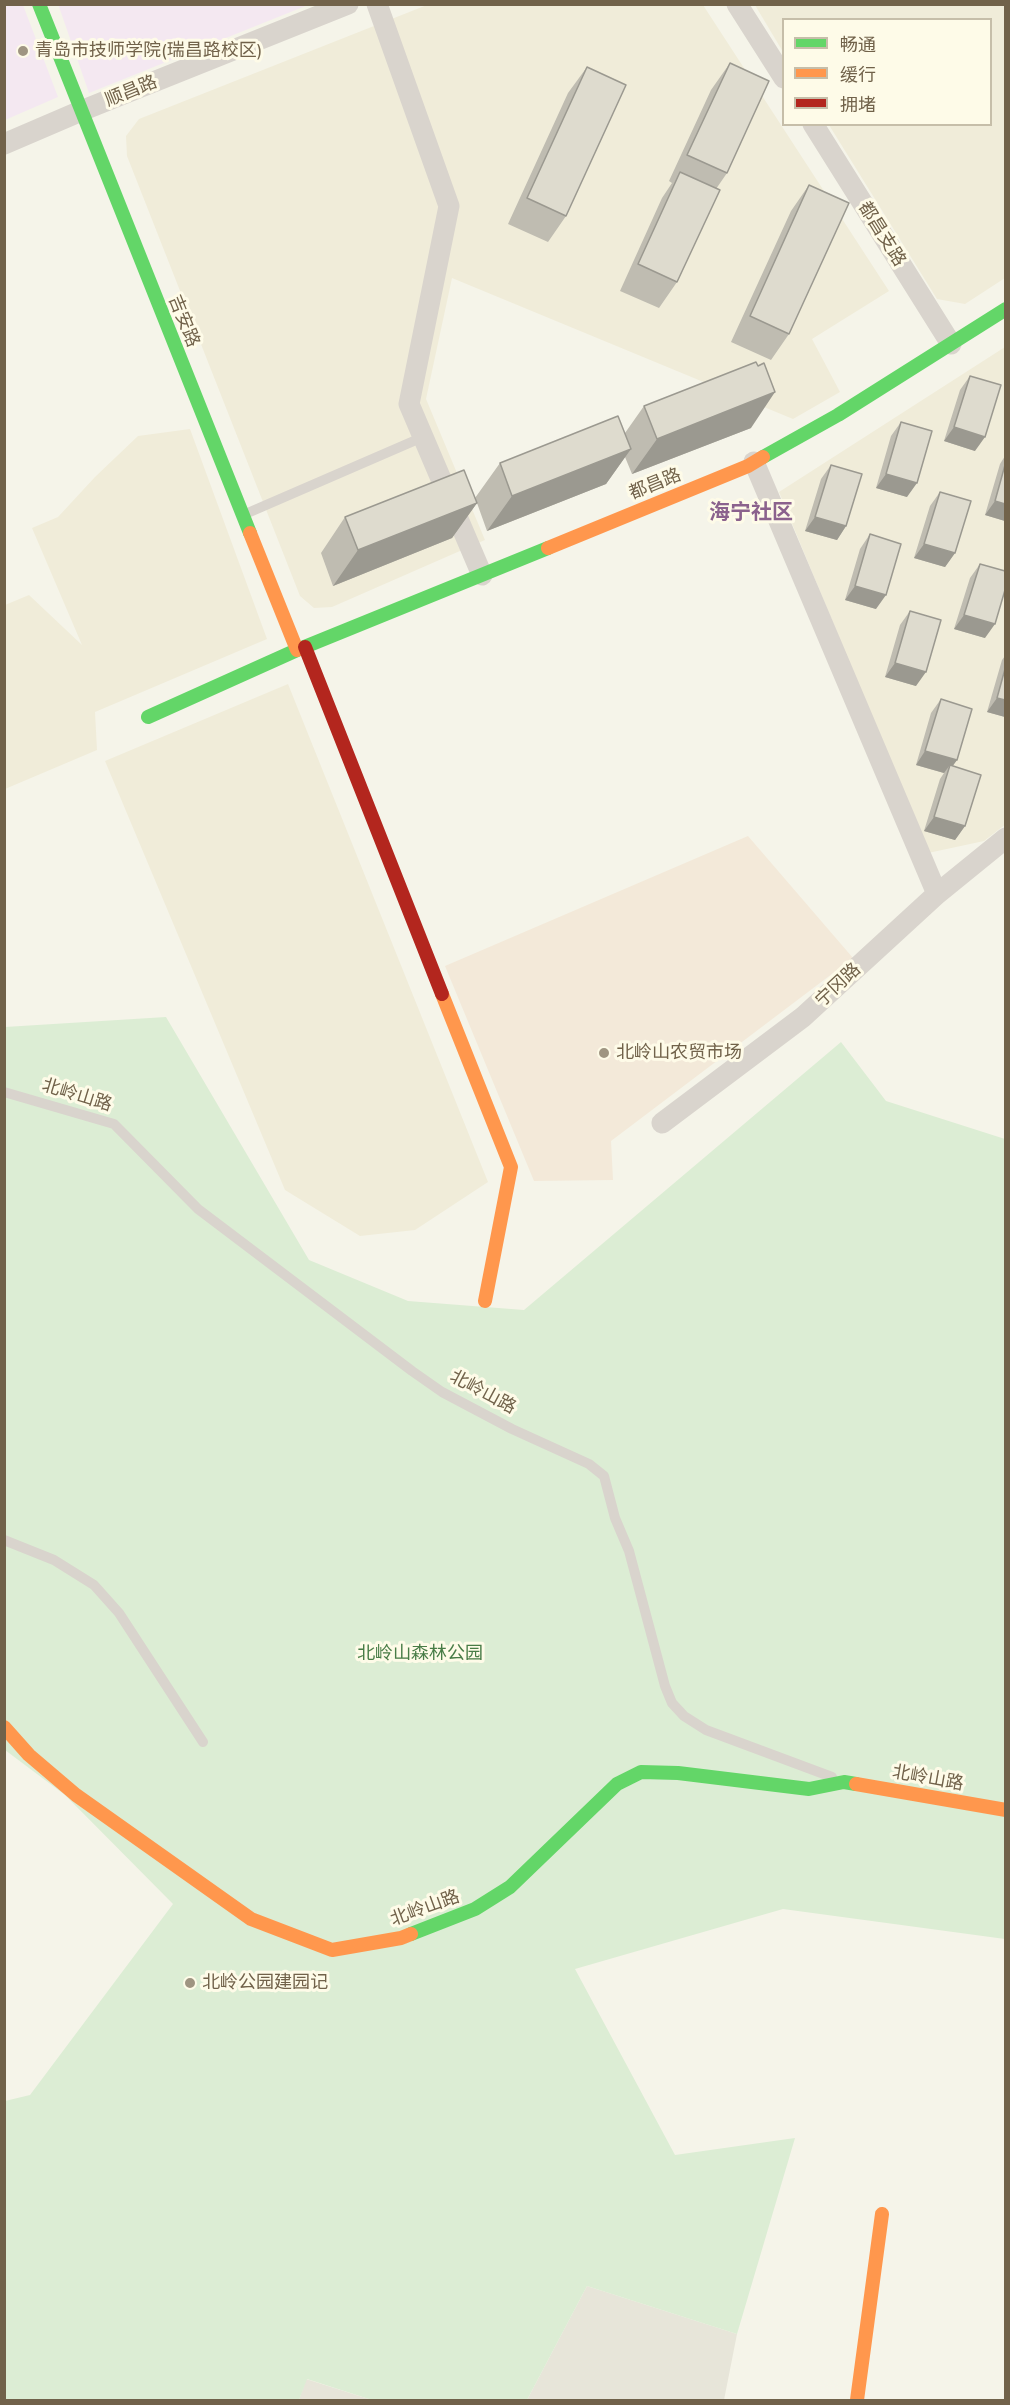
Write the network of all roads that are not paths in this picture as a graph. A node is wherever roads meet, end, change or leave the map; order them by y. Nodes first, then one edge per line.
1 (39, 4) edge
2 (348, 4) edge
3 (377, 4) edge
4 (737, 4) edge
5 (782, 76) edge
6 (81, 111) junction
7 (814, 126) edge
8 (4, 144) edge
9 (1005, 309) edge
10 (951, 344) junction
11 (423, 437) junction
12 (754, 462) junction
13 (243, 515) junction
14 (482, 575) junction
15 (301, 649) junction
16 (148, 717) dead end
17 (1005, 838) edge
18 (937, 894) junction
19 (4, 1092) edge
20 (662, 1123) dead end
21 (485, 1301) dead end
22 (4, 1540) edge
23 (4, 1727) edge
24 (203, 1742) dead end
25 (844, 1782) junction
26 (1005, 1810) edge
27 (882, 2214) dead end
28 (857, 2400) edge

1 - 6 street, 吉安路
2 - 6 street, 顺昌路
3 - 11 street
4 - 5 street
6 - 8 street, 顺昌路
6 - 13 street, 吉安路
7 - 10 street, 都昌支路
9 - 10 street, 都昌路
10 - 12 street, 都昌路
11 - 13 lane
11 - 14 street
12 - 14 street, 都昌路
12 - 18 street
13 - 15 street, 吉安路
14 - 15 street, 都昌路
15 - 16 street, 都昌路
15 - 21 street, 吉安路
17 - 18 street, 宁冈路
18 - 20 street, 宁冈路
19 - 25 lane, 北岭山路
22 - 24 lane
23 - 25 street, 北岭山路
25 - 26 street, 北岭山路
27 - 28 street

